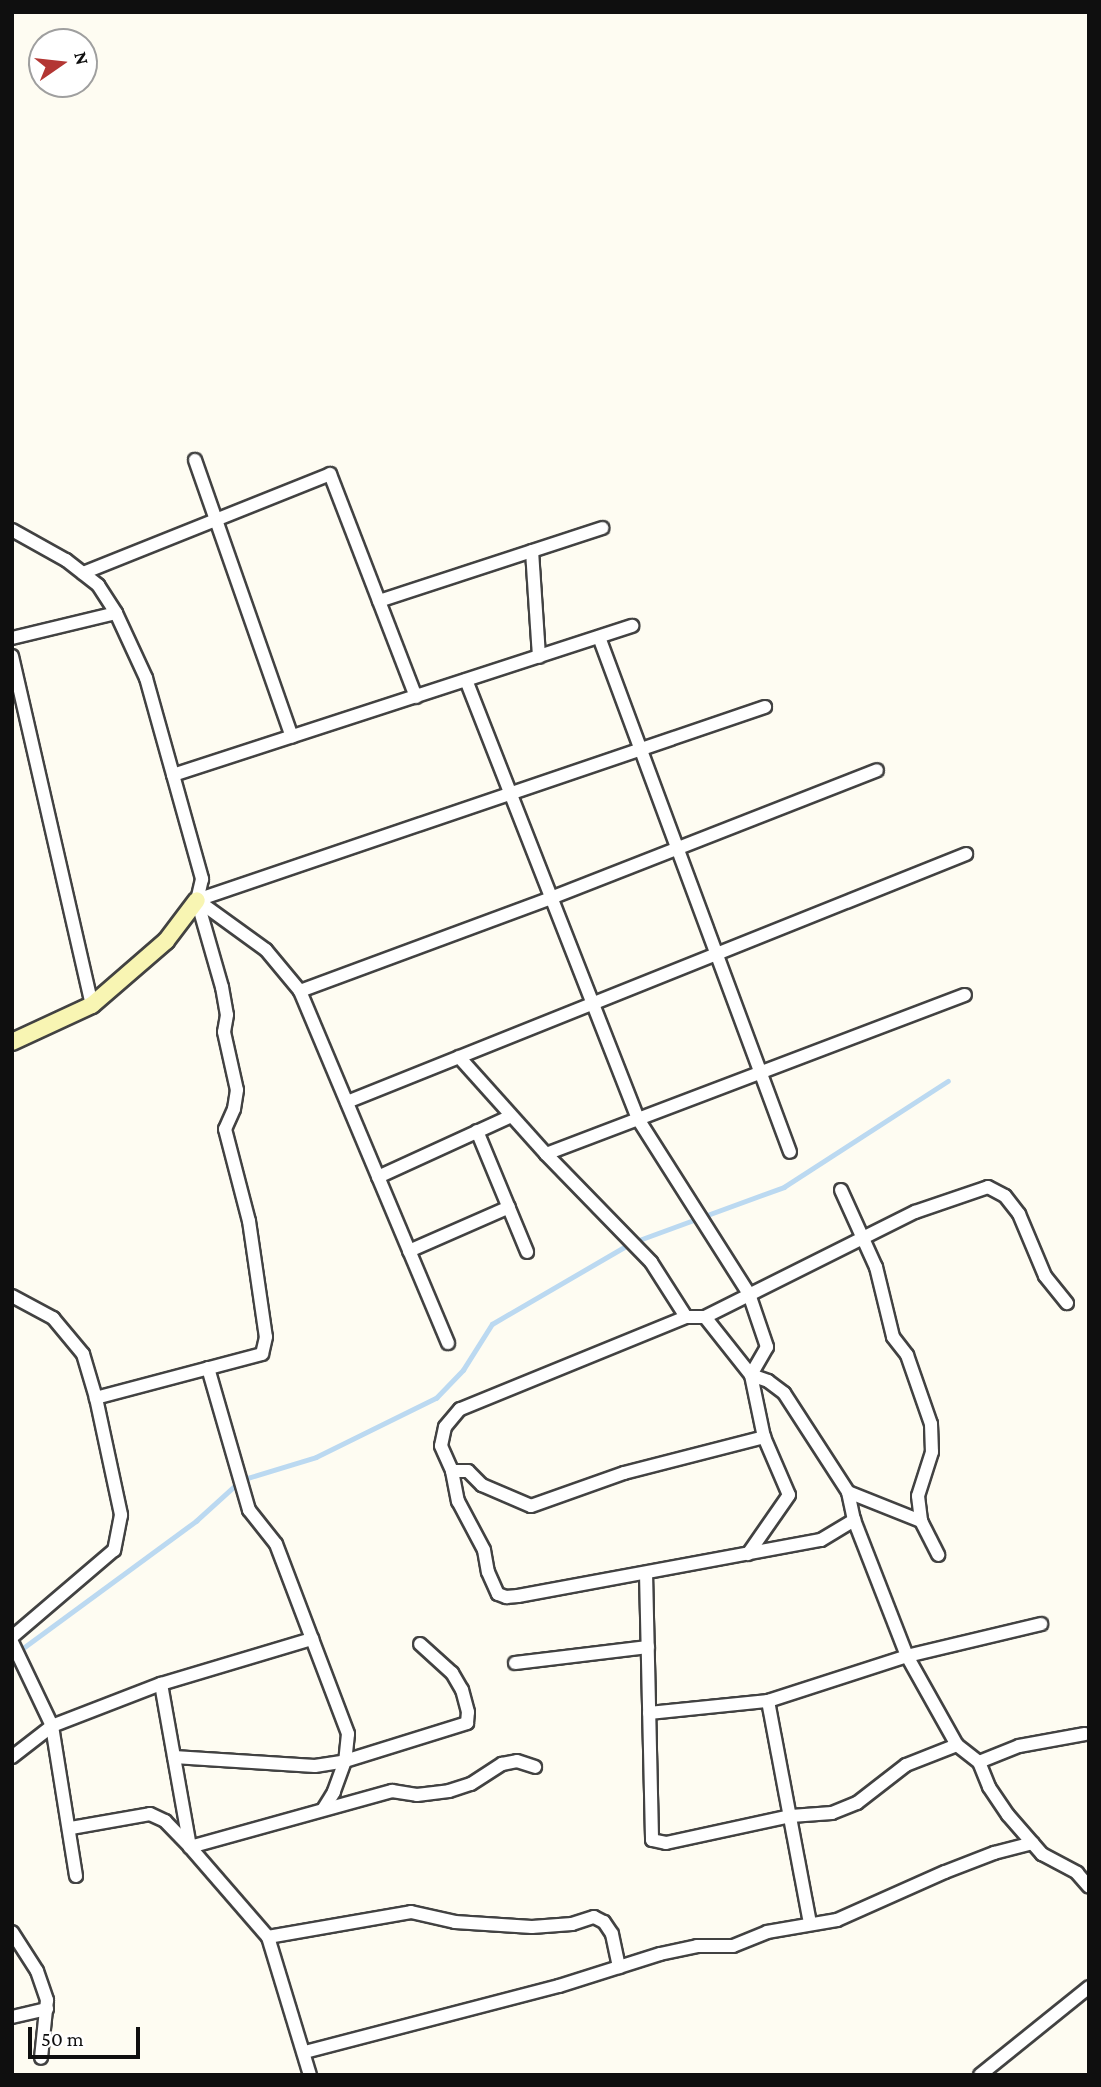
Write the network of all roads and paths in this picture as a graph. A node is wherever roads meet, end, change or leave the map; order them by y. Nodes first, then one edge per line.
1 (195, 460) dead end
2 (216, 520) junction
3 (602, 528) dead end
4 (12, 530) edge
5 (532, 551) junction
6 (83, 573) junction
7 (379, 601) junction
8 (116, 613) junction
9 (632, 626) dead end
10 (599, 637) junction
11 (12, 638) edge
12 (12, 656) edge
13 (539, 657) junction
14 (466, 680) junction
15 (416, 697) junction
16 (765, 707) dead end
17 (292, 737) junction
18 (641, 749) junction
19 (877, 771) dead end
20 (173, 775) junction
21 (510, 793) junction
22 (678, 849) junction
23 (965, 854) dead end
24 (551, 898) junction
25 (197, 900) junction
26 (716, 954) junction
27 (300, 990) junction
28 (965, 995) dead end
29 (592, 1003) junction
30 (92, 1005) junction
31 (14, 1038) edge
32 (459, 1057) junction
33 (761, 1073) junction
34 (347, 1102) junction
35 (511, 1115) junction
36 (638, 1119) junction
37 (477, 1131) junction
38 (790, 1152) dead end
39 (546, 1154) junction
40 (378, 1177) junction
41 (841, 1190) dead end
42 (509, 1208) junction
43 (862, 1238) junction
44 (409, 1251) junction
45 (527, 1252) dead end
46 (749, 1294) junction
47 (12, 1296) edge
48 (1067, 1303) dead end
49 (687, 1317) junction
50 (705, 1317) junction
51 (448, 1343) dead end
52 (208, 1368) junction
53 (751, 1375) junction
54 (96, 1398) junction
55 (764, 1437) junction
56 (452, 1471) junction
57 (848, 1492) junction
58 (854, 1520) junction
59 (921, 1521) junction
60 (748, 1554) junction
61 (938, 1555) dead end
62 (646, 1573) junction
63 (1041, 1624) dead end
64 (312, 1639) junction
65 (12, 1640) edge
66 (420, 1644) dead end
67 (648, 1647) junction
68 (907, 1656) junction
69 (514, 1663) dead end
70 (161, 1684) junction
71 (768, 1702) junction
72 (649, 1713) junction
73 (52, 1726) junction
74 (1085, 1734) dead end
75 (957, 1745) junction
76 (12, 1757) edge
77 (174, 1757) junction
78 (345, 1761) junction
79 (979, 1762) junction
80 (535, 1767) dead end
81 (324, 1808) junction
82 (790, 1816) junction
83 (71, 1828) junction
84 (1033, 1843) junction
85 (190, 1847) junction
86 (76, 1876) dead end
87 (1089, 1887) edge
88 (810, 1923) junction
89 (12, 1932) edge
90 (268, 1937) junction
91 (619, 1967) junction
92 (1089, 1987) edge
93 (47, 2009) junction
94 (12, 2017) edge
95 (305, 2052) junction
96 (41, 2058) dead end
97 (310, 2075) edge
98 (981, 2075) edge

1 - 2 street
2 - 6 street
2 - 7 street
2 - 17 street
3 - 5 street
4 - 6 street
5 - 7 street
5 - 13 street
6 - 8 street
7 - 15 street
8 - 11 street
8 - 20 street
9 - 10 street
10 - 13 street
10 - 18 street
12 - 30 street
13 - 14 street
14 - 15 street
14 - 21 street
15 - 17 street
16 - 18 street
17 - 20 street
18 - 21 street
18 - 22 street
19 - 22 street
20 - 25 street
21 - 24 street
21 - 25 street
22 - 24 street
22 - 26 street
23 - 26 street
24 - 27 street
24 - 29 street
25 - 27 street
25 - 30 street
25 - 52 street
26 - 29 street
26 - 33 street
27 - 34 street
28 - 33 street
29 - 32 street
29 - 36 street
30 - 31 street
32 - 34 street
32 - 35 street
33 - 36 street
33 - 38 street
34 - 40 street
35 - 37 street
35 - 39 street
36 - 39 street
36 - 46 street
37 - 40 street
37 - 42 street
39 - 49 street
40 - 44 street
41 - 43 street
42 - 44 street
42 - 45 street
43 - 46 street
43 - 48 street
43 - 59 street
44 - 51 street
46 - 50 street
46 - 53 street
47 - 54 street
49 - 50 street
49 - 56 street
50 - 53 street
52 - 54 street
52 - 64 street
53 - 55 street
53 - 57 street
54 - 65 street
55 - 56 street
55 - 60 street
56 - 62 street
57 - 58 street
57 - 59 street
58 - 60 street
58 - 68 street
59 - 61 street
60 - 62 street
62 - 67 street
63 - 68 street
64 - 70 street
64 - 78 street
65 - 73 street
66 - 78 street
67 - 69 street
67 - 72 street
68 - 71 street
68 - 75 street
70 - 73 street
70 - 77 street
71 - 72 street
71 - 82 street
72 - 82 street
73 - 76 street
73 - 83 street
74 - 79 street
75 - 79 street
75 - 82 street
77 - 78 street
77 - 85 street
78 - 81 street
79 - 84 street
80 - 81 street
81 - 85 street
82 - 88 street
83 - 85 street
83 - 86 street
84 - 87 street
84 - 88 street
85 - 90 street
88 - 91 street
89 - 93 street
90 - 91 street
90 - 95 street
91 - 95 street
92 - 98 street
93 - 94 street
93 - 96 street
95 - 97 street

